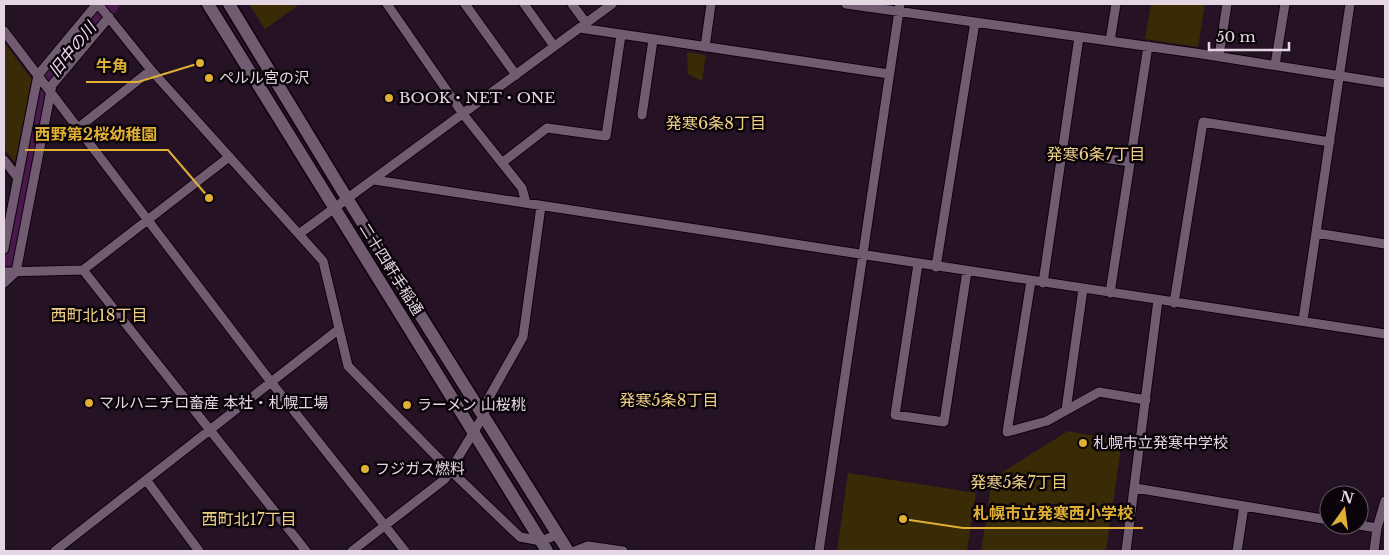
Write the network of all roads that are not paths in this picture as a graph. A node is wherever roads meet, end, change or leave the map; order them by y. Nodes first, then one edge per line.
1 (208, 4) edge
2 (229, 4) edge
3 (387, 4) edge
4 (466, 4) edge
5 (524, 4) edge
6 (572, 4) edge
7 (612, 4) edge
8 (711, 4) edge
9 (846, 4) edge
10 (1116, 4) edge
11 (1227, 4) edge
12 (1285, 4) edge
13 (1350, 4) edge
14 (99, 5) edge
15 (899, 8) edge
16 (108, 16) junction
17 (975, 22) junction
18 (583, 25) junction
19 (4, 31) edge
20 (622, 35) junction
21 (1079, 37) junction
22 (653, 40) junction
23 (1110, 41) junction
24 (554, 46) junction
25 (1148, 46) junction
26 (705, 47) junction
27 (1220, 56) junction
28 (1275, 65) junction
29 (151, 70) junction
30 (889, 74) junction
31 (516, 75) junction
32 (1340, 76) junction
33 (39, 77) junction
34 (1385, 84) edge
35 (50, 92) junction
36 (463, 114) junction
37 (642, 115) dead end
38 (78, 128) junction
39 (1330, 142) junction
40 (1063, 152) junction
41 (229, 158) junction
42 (4, 160) edge
43 (503, 162) junction
44 (1130, 162) junction
45 (18, 178) junction
46 (374, 180) junction
47 (348, 199) junction
48 (526, 203) junction
49 (541, 206) junction
50 (334, 208) junction
51 (148, 220) junction
52 (1316, 233) junction
53 (299, 234) junction
54 (1385, 244) edge
55 (4, 248) edge
56 (863, 254) junction
57 (918, 264) junction
58 (936, 267) junction
59 (83, 270) junction
60 (967, 271) junction
61 (10, 272) edge
62 (1030, 281) junction
63 (4, 283) edge
64 (1043, 283) junction
65 (1083, 289) junction
66 (1110, 293) junction
67 (1158, 300) junction
68 (1174, 303) junction
69 (1303, 320) junction
70 (339, 329) junction
71 (1385, 334) edge
72 (272, 382) junction
73 (1146, 400) junction
74 (1066, 410) junction
75 (484, 415) junction
76 (210, 429) junction
77 (473, 433) junction
78 (450, 470) junction
79 (147, 481) junction
80 (1134, 488) junction
81 (1385, 501) edge
82 (1244, 506) junction
83 (1319, 518) edge
84 (385, 525) junction
85 (1369, 527) edge
86 (1376, 528) junction
87 (557, 535) junction
88 (544, 546) edge
89 (55, 551) edge
90 (199, 551) edge
91 (306, 551) edge
92 (352, 551) edge
93 (405, 551) edge
94 (568, 551) edge
95 (575, 551) edge
96 (623, 551) edge
97 (820, 551) edge
98 (1126, 551) edge
99 (1237, 551) edge
100 (1374, 551) edge

1 - 50 street, 二十四軒手稲通
2 - 47 street, 二十四軒手稲通
3 - 36 street
4 - 31 street
5 - 24 street
6 - 18 street
7 - 18 street
8 - 26 street
9 - 15 street
10 - 23 street
11 - 27 street
12 - 28 street
13 - 32 street
14 - 16 street
14 - 33 street
15 - 17 street
15 - 30 street
16 - 29 street
16 - 35 street
17 - 21 street
17 - 58 street
18 - 20 street
18 - 24 street
19 - 33 street
20 - 22 street
20 - 43 street
21 - 23 street
21 - 40 street
22 - 26 street
22 - 37 street
23 - 25 street
24 - 31 street
25 - 27 street
25 - 44 street
26 - 30 street
27 - 28 street
28 - 32 street
29 - 38 street
29 - 41 street
30 - 56 street
31 - 36 street
32 - 34 street
32 - 39 street
33 - 35 street
33 - 45 street
35 - 38 street
35 - 61 street
36 - 43 street
36 - 46 street
38 - 51 street
39 - 52 street
39 - 68 street
40 - 44 street
40 - 64 street
41 - 51 street
41 - 53 street
42 - 45 street
43 - 48 street
44 - 66 street
45 - 55 street
46 - 47 street
46 - 48 street
47 - 50 street
47 - 75 street, 二十四軒手稲通
48 - 49 street
49 - 56 street
49 - 75 street
50 - 53 street
50 - 77 street, 二十四軒手稲通
51 - 59 street
51 - 72 street
52 - 54 street
52 - 69 street
53 - 70 street
56 - 57 street
56 - 97 street
57 - 58 street
57 - 60 street
58 - 60 street
59 - 61 street
59 - 76 street
60 - 62 street
61 - 63 street
62 - 64 street
62 - 74 street
64 - 65 street
65 - 66 street
65 - 74 street
66 - 67 street
67 - 68 street
67 - 73 street
68 - 69 street
69 - 71 street
70 - 72 street
70 - 78 street
72 - 76 street
72 - 84 street
73 - 74 street
73 - 80 street
75 - 77 street
75 - 87 street, 二十四軒手稲通
76 - 79 street
76 - 91 street
77 - 78 street
77 - 88 street, 二十四軒手稲通
78 - 84 street
78 - 88 street
79 - 89 street
79 - 90 street
80 - 82 street
80 - 98 street
81 - 86 street
82 - 83 street
82 - 99 street
84 - 92 street
84 - 93 street
85 - 86 street
86 - 100 street
87 - 88 street
87 - 94 street, 二十四軒手稲通
95 - 96 street

